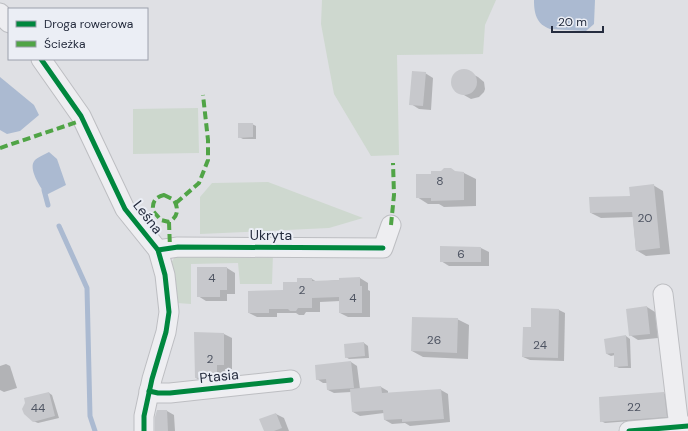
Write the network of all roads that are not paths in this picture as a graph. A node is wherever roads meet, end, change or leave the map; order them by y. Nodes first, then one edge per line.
1 (0, 12) edge
2 (8, 22) edge
3 (41, 60) edge
4 (391, 225) dead end
5 (158, 250) junction
6 (663, 294) dead end
7 (291, 380) dead end
8 (149, 391) junction
9 (678, 428) edge
10 (144, 431) edge
11 (629, 431) edge

1 - 2 street
3 - 5 street, Leśna
4 - 5 street, Ukryta
5 - 8 street, Leśna
6 - 9 street
7 - 8 street, Ptasia
8 - 10 street, Leśna
9 - 11 street

